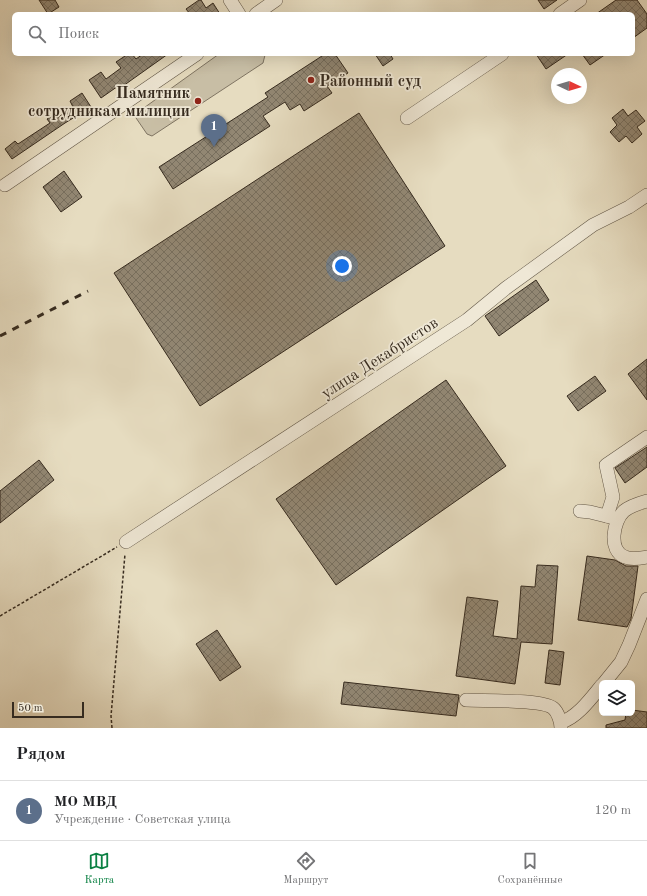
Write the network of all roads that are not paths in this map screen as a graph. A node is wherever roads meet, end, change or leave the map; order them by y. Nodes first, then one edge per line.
1 (230, 0) edge
2 (276, 0) edge
3 (580, 0) edge
4 (238, 12) edge
5 (259, 12) edge
6 (563, 12) edge
7 (194, 56) edge
8 (499, 56) edge
9 (407, 118) dead end
10 (5, 185) dead end
11 (647, 195) edge
12 (647, 437) edge
13 (647, 501) edge
14 (580, 511) dead end
15 (613, 518) junction
16 (126, 542) road end
17 (647, 557) edge
18 (647, 599) edge
19 (606, 680) edge
20 (599, 688) edge
21 (466, 700) dead end
22 (561, 725) edge

1 - 4 street
2 - 5 street
3 - 6 street
7 - 10 street
8 - 9 street
11 - 16 street, улица Декабристов
12 - 15 street
13 - 15 street
14 - 15 street
15 - 17 street
18 - 19 street
20 - 22 street
21 - 22 street

